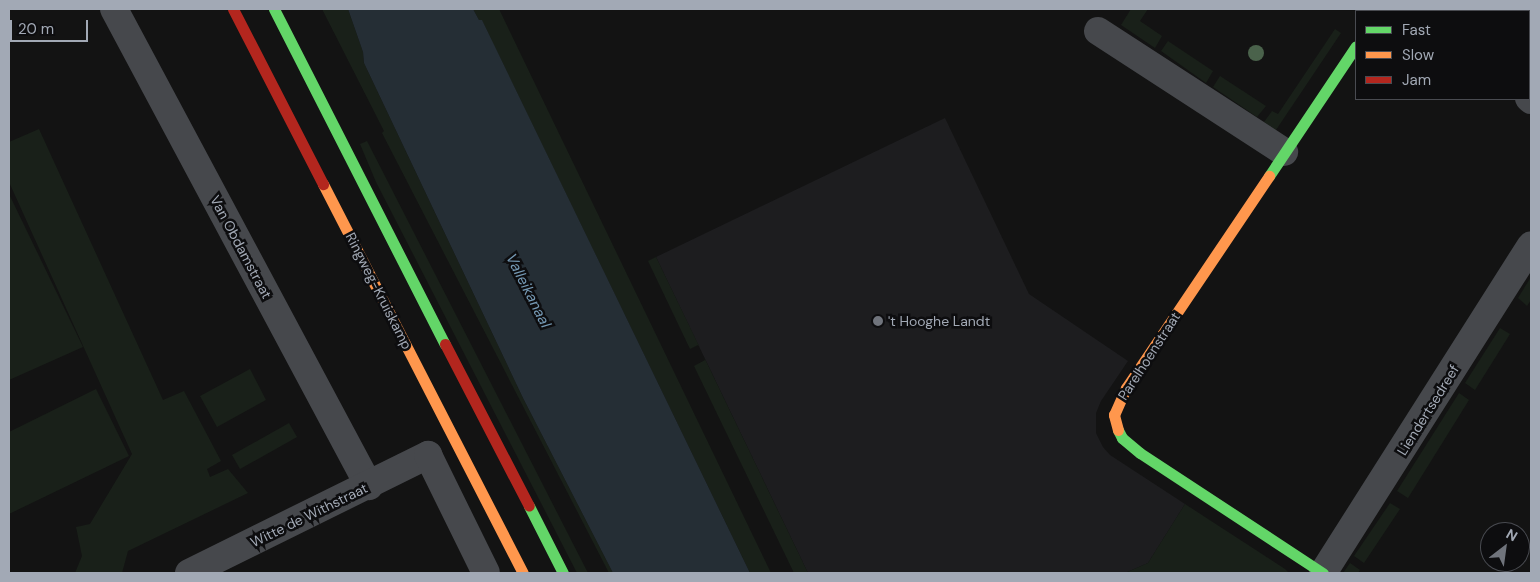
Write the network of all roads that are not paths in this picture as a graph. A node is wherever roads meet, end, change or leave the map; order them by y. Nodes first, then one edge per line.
1 (114, 9) edge
2 (233, 9) edge
3 (274, 9) edge
4 (1098, 31) dead end
5 (1355, 47) edge
6 (1284, 152) junction
7 (1531, 245) edge
8 (369, 486) junction
9 (190, 573) edge
10 (486, 573) edge
11 (523, 573) edge
12 (563, 573) edge
13 (1323, 573) edge

1 - 8 street, Van Obdamstraat
2 - 11 main road, Ringweg-Kruiskamp
3 - 12 main road
4 - 6 street
5 - 6 main road, Parelhoenstraat
6 - 13 main road, Parelhoenstraat
7 - 13 street, Liendertsedreef
8 - 9 street, Witte de Withstraat
8 - 10 street, Witte de Withstraat

